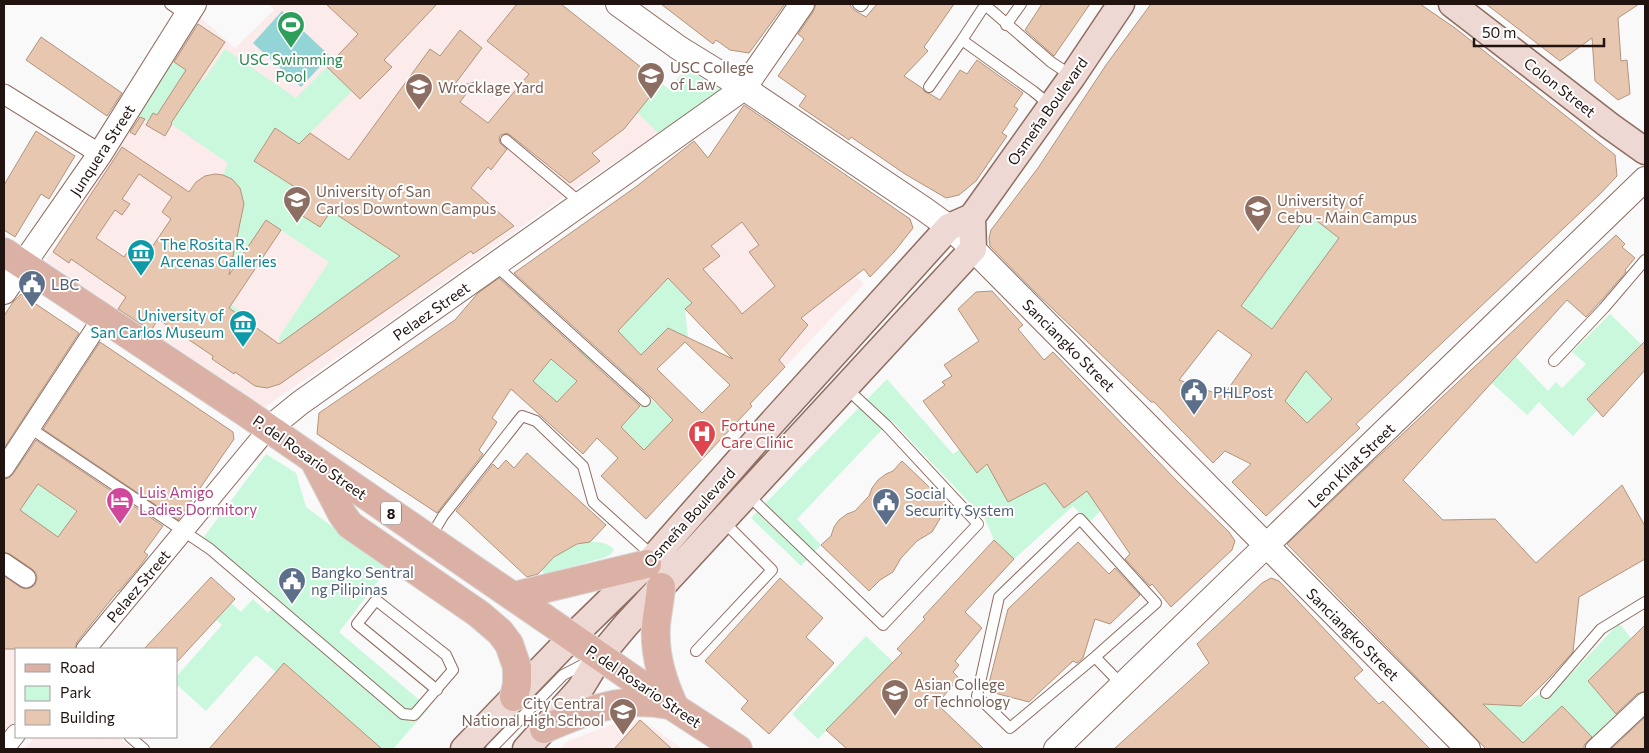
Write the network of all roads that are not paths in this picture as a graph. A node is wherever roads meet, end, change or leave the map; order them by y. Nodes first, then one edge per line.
1 (618, 4) edge
2 (802, 4) edge
3 (858, 4) edge
4 (863, 4) edge
5 (985, 4) edge
6 (1021, 4) edge
7 (1121, 4) edge
8 (1452, 4) edge
9 (184, 8) edge
10 (1006, 24) junction
11 (962, 40) junction
12 (1072, 77) junction
13 (929, 87) dead end
14 (744, 88) junction
15 (4, 94) edge
16 (1051, 106) junction
17 (506, 140) dead end
18 (1645, 151) edge
19 (100, 154) junction
20 (1645, 179) edge
21 (582, 203) junction
22 (960, 222) junction
23 (973, 248) junction
24 (14, 258) edge
25 (1645, 260) edge
26 (495, 265) junction
27 (4, 292) edge
28 (103, 317) junction
29 (1554, 361) dead end
30 (844, 387) junction
31 (645, 401) dead end
32 (30, 428) junction
33 (268, 429) junction
34 (313, 459) junction
35 (4, 468) edge
36 (747, 494) junction
37 (723, 521) junction
38 (184, 531) junction
39 (430, 539) junction
40 (1266, 547) junction
41 (650, 561) junction
42 (4, 563) edge
43 (26, 578) dead end
44 (661, 587) junction
45 (514, 596) junction
46 (1645, 602) edge
47 (572, 637) junction
48 (87, 648) edge
49 (696, 651) dead end
50 (600, 656) junction
51 (1095, 657) junction
52 (1122, 685) junction
53 (437, 690) junction
54 (1546, 694) dead end
55 (514, 697) junction
56 (1645, 702) edge
57 (673, 706) junction
58 (544, 729) junction
59 (15, 735) edge
60 (131, 738) edge
61 (4, 749) edge
62 (144, 749) edge
63 (464, 749) edge
64 (491, 749) edge
65 (526, 749) edge
66 (738, 749) edge
67 (1056, 749) edge
68 (1468, 749) edge
69 (1595, 749) edge

1 - 14 street
2 - 14 street, Pelaez Street
3 - 4 lane
5 - 10 lane
5 - 11 lane
6 - 10 lane
7 - 12 main road, Osmeña Boulevard
8 - 18 main road, Colon Street
9 - 19 street, Junquera Street
10 - 12 lane
11 - 13 lane
11 - 16 lane
12 - 16 main road, Osmeña Boulevard
14 - 21 street, Pelaez Street
14 - 22 street
15 - 19 street
16 - 22 main road, Osmeña Boulevard
17 - 21 lane
19 - 24 street, Junquera Street
20 - 40 street, Leon Kilat Street
21 - 26 street, Pelaez Street
22 - 23 main road
22 - 41 main road, Osmeña Boulevard
23 - 30 main road, Osmeña Boulevard
23 - 40 street, Sanciangko Street
24 - 27 street, Junquera Street
24 - 28 main road, P. del Rosario Street / 8
25 - 29 lane
26 - 31 lane
26 - 33 street, Pelaez Street
28 - 32 street
28 - 33 main road, P. del Rosario Street / 8
30 - 36 main road, Osmeña Boulevard
30 - 36 lane
32 - 35 street
32 - 38 lane
33 - 34 main road, P. del Rosario Street / 8
33 - 38 street, Pelaez Street
34 - 39 main road, P. del Rosario Street / 8
34 - 55 main road
36 - 37 main road, Osmeña Boulevard
37 - 44 main road, Osmeña Boulevard
37 - 49 lane
38 - 48 street, Pelaez Street
38 - 53 lane
39 - 41 lane
39 - 45 main road, P. del Rosario Street / 8
40 - 52 street, Leon Kilat Street
40 - 68 street, Sanciangko Street
41 - 45 main road
41 - 47 main road, Osmeña Boulevard
42 - 43 street
44 - 50 main road, Osmeña Boulevard
44 - 57 main road
45 - 47 main road, P. del Rosario Street / 8
46 - 54 lane
47 - 50 main road, P. del Rosario Street / 8
47 - 55 main road, Osmeña Boulevard
50 - 57 main road, P. del Rosario Street / 8
50 - 58 main road, Osmeña Boulevard
50 - 64 lane
51 - 51 lane
51 - 52 lane
52 - 67 street, Leon Kilat Street
53 - 53 lane
55 - 63 main road, Osmeña Boulevard
56 - 69 street
57 - 58 main road
57 - 66 main road, P. del Rosario Street / 8
58 - 65 main road, Osmeña Boulevard
59 - 61 street
60 - 62 lane

